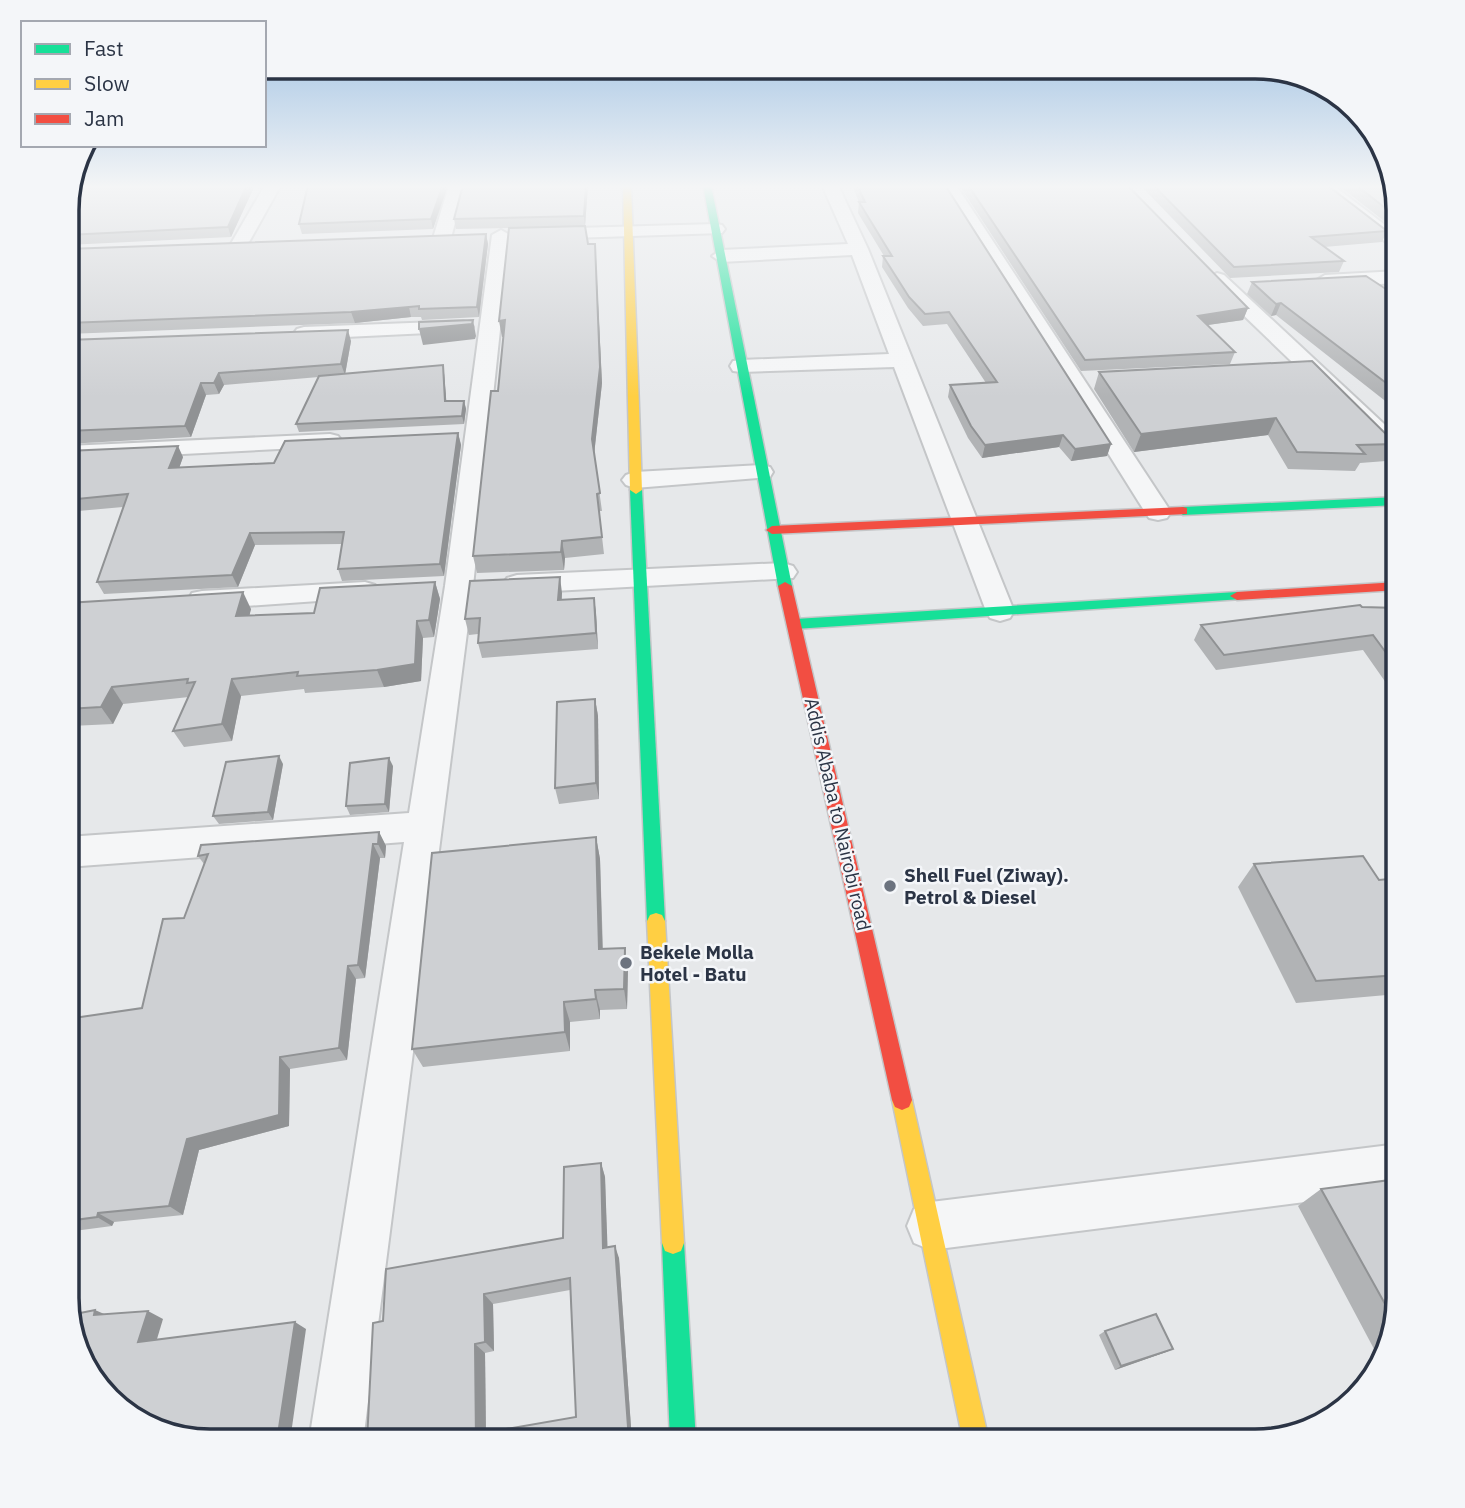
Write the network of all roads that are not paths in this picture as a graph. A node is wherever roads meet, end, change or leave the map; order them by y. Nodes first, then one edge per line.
1 (509, 255) edge
2 (628, 255) edge
3 (733, 255) edge
4 (861, 255) edge
5 (992, 255) edge
6 (721, 256) joint
7 (1206, 268) edge
8 (1386, 278) edge
9 (1305, 282) edge
10 (1251, 285) edge
11 (1224, 287) junction
12 (490, 326) junction
13 (285, 334) edge
14 (901, 360) junction
15 (741, 366) junction
16 (1312, 368) junction
17 (1285, 369) edge
18 (1100, 379) edge
19 (1073, 381) junction
20 (477, 433) junction
21 (450, 435) edge
22 (354, 439) edge
23 (1386, 439) edge
24 (79, 452) edge
25 (761, 472) junction
26 (635, 480) junction
27 (1386, 502) edge
28 (1158, 512) junction
29 (964, 522) junction
30 (772, 530) junction
31 (783, 572) junction
32 (638, 578) junction
33 (445, 587) junction
34 (1386, 587) edge
35 (391, 590) edge
36 (175, 602) edge
37 (1000, 611) junction
38 (795, 624) junction
39 (425, 826) junction
40 (79, 857) edge
41 (1386, 1169) edge
42 (931, 1226) junction
43 (338, 1429) edge
44 (682, 1429) edge
45 (973, 1429) edge

1 - 12 street
2 - 26 main road
3 - 6 street
4 - 14 street
5 - 19 street
6 - 15 main road, Addis Ababa to Nairobi road
7 - 11 street
8 - 9 street
10 - 11 street
11 - 16 street
12 - 13 street
12 - 20 street
14 - 15 street
14 - 29 street
15 - 25 main road, Addis Ababa to Nairobi road
16 - 17 street
16 - 23 street
18 - 19 street
19 - 28 street
20 - 21 street
20 - 33 street
22 - 24 street
25 - 26 street
25 - 30 main road, Addis Ababa to Nairobi road
26 - 32 main road
27 - 28 main road
28 - 29 main road
29 - 30 main road
29 - 37 street
30 - 31 main road, Addis Ababa to Nairobi road
31 - 32 street
31 - 38 main road, Addis Ababa to Nairobi road
32 - 33 street
32 - 44 main road
33 - 39 street
34 - 37 main road
35 - 36 street
37 - 38 main road
38 - 42 main road, Addis Ababa to Nairobi road
39 - 40 street
39 - 43 street
41 - 42 street
42 - 45 main road, Addis Ababa to Nairobi road

